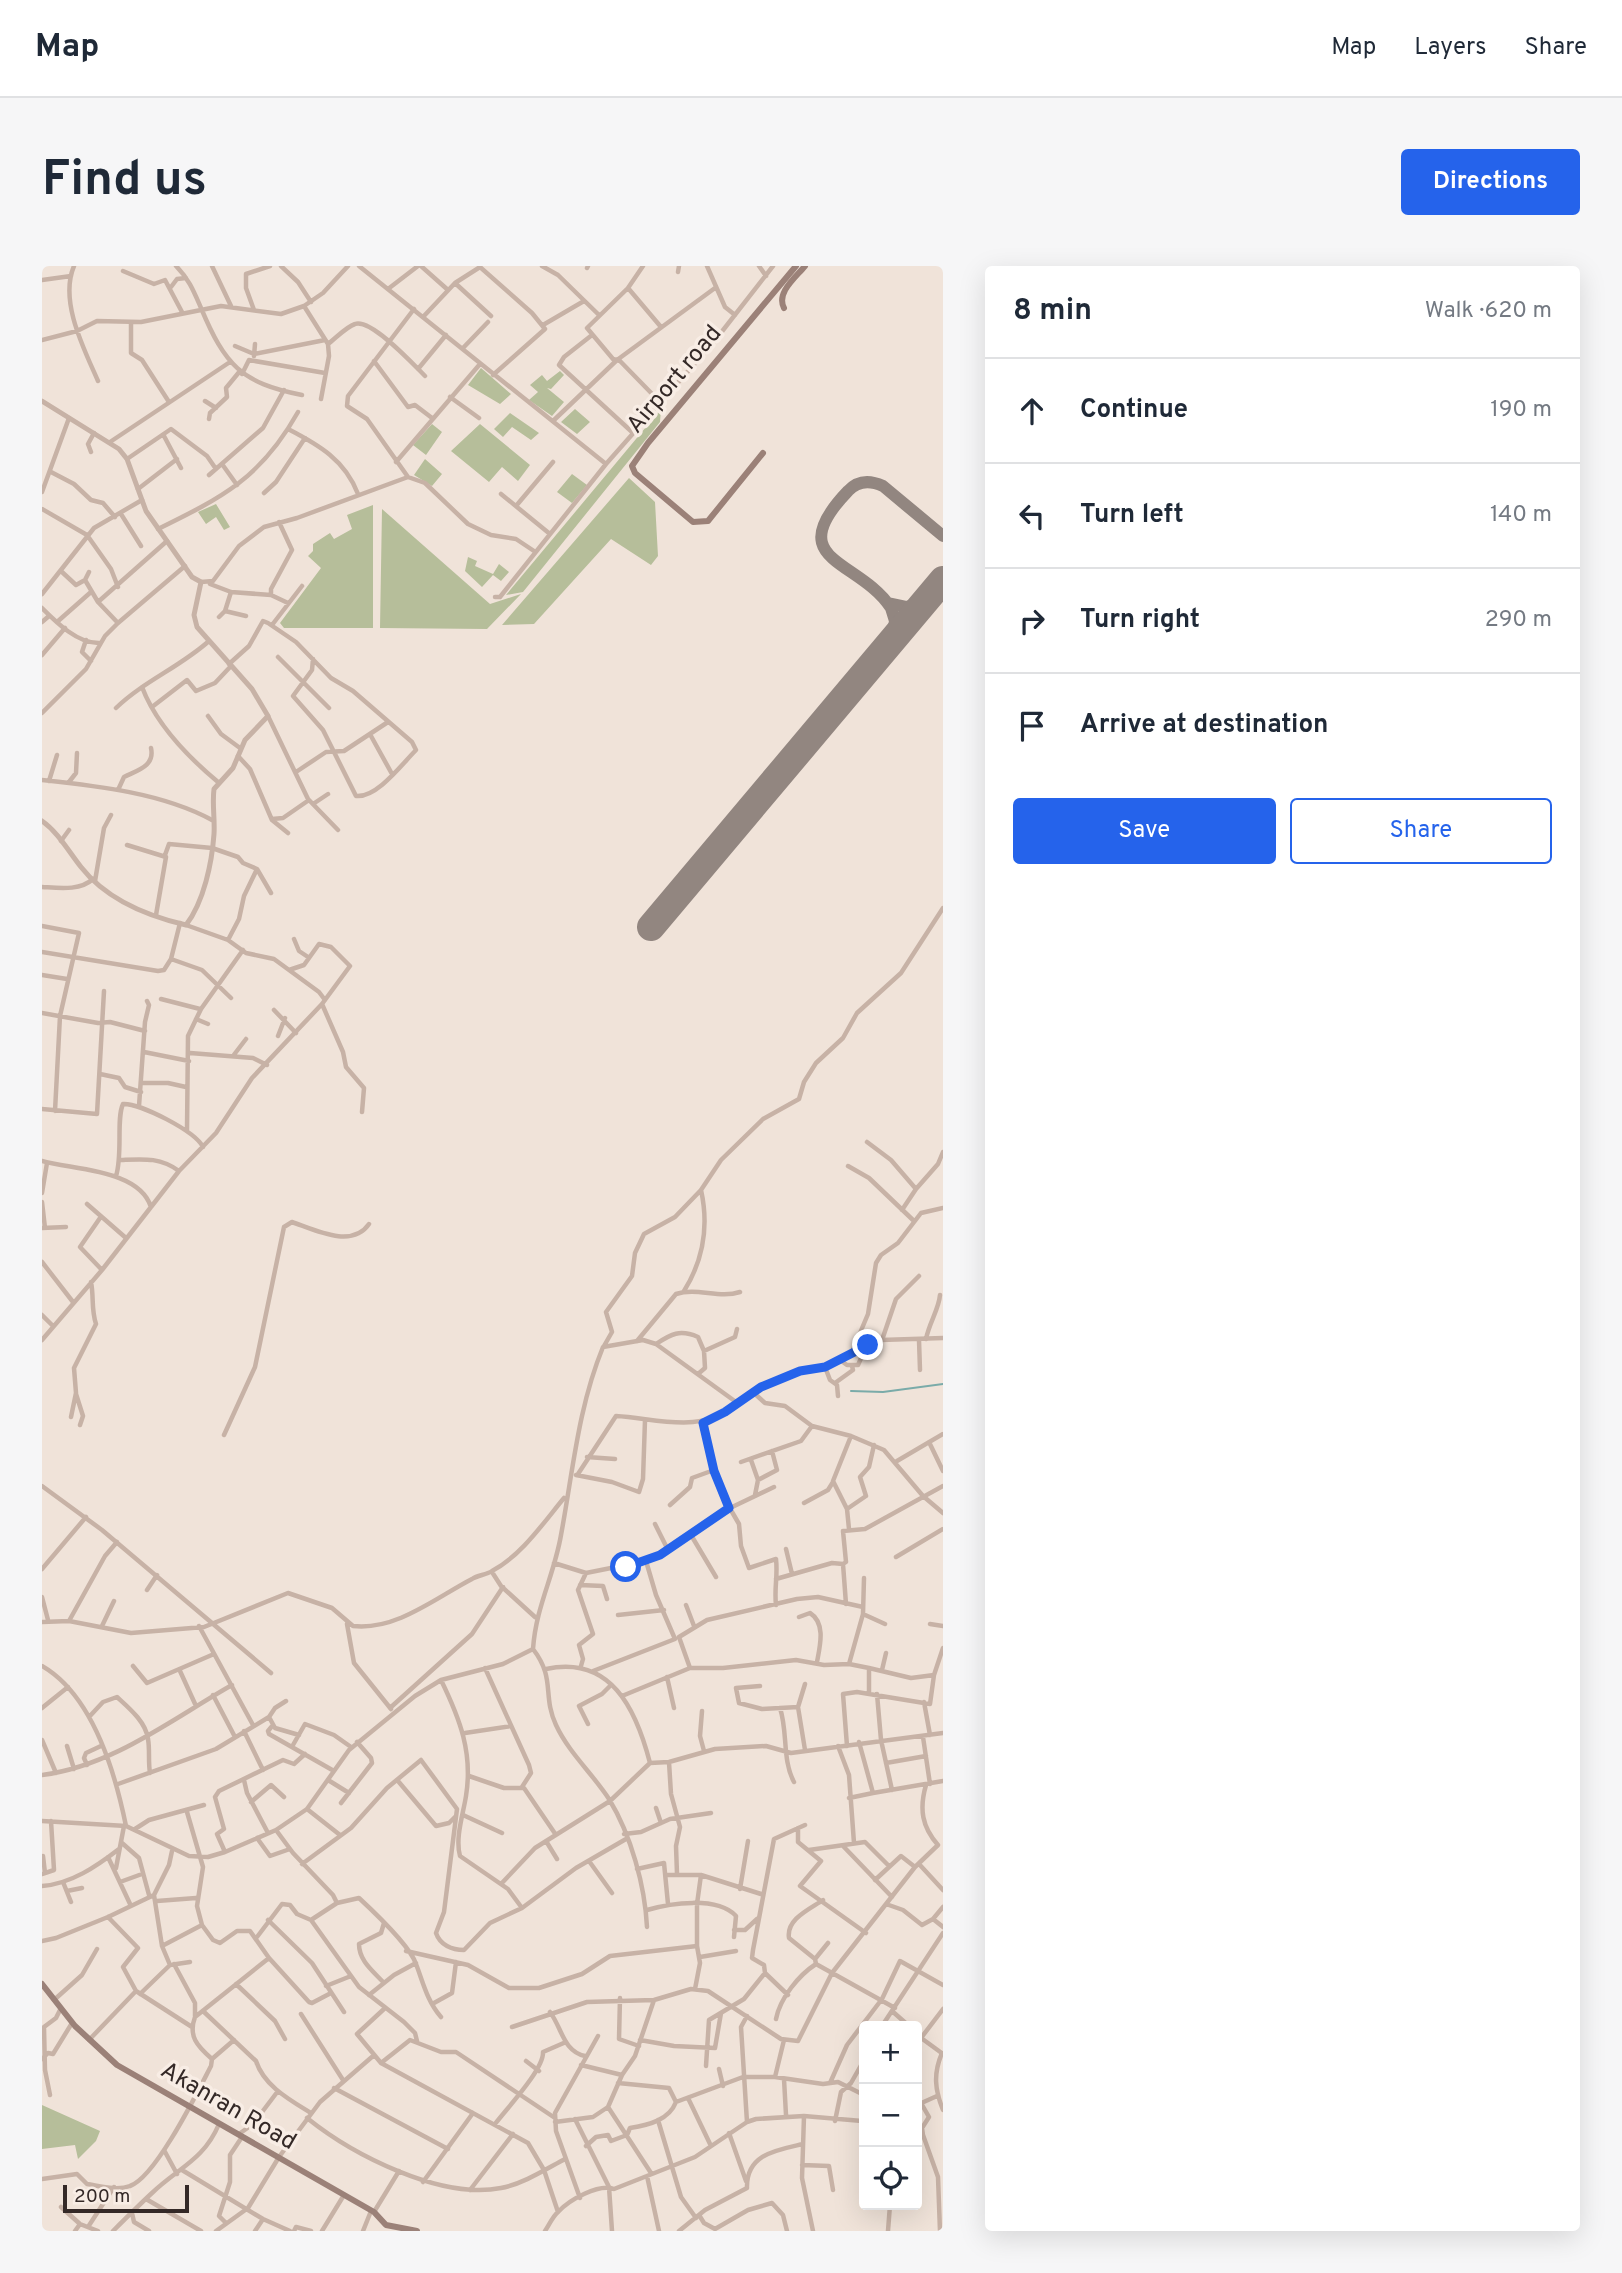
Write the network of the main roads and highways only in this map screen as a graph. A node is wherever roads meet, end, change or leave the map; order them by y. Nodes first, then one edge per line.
1 (796, 266) edge
2 (806, 266) edge
3 (763, 306) junction
4 (763, 453) dead end
5 (42, 1984) edge
6 (385, 2228) edge
7 (417, 2231) edge

1 - 3 main road, Airport road
2 - 3 main road
3 - 4 main road, Airport road
5 - 6 main road, Akanran Road
6 - 7 main road, Akanran Road

